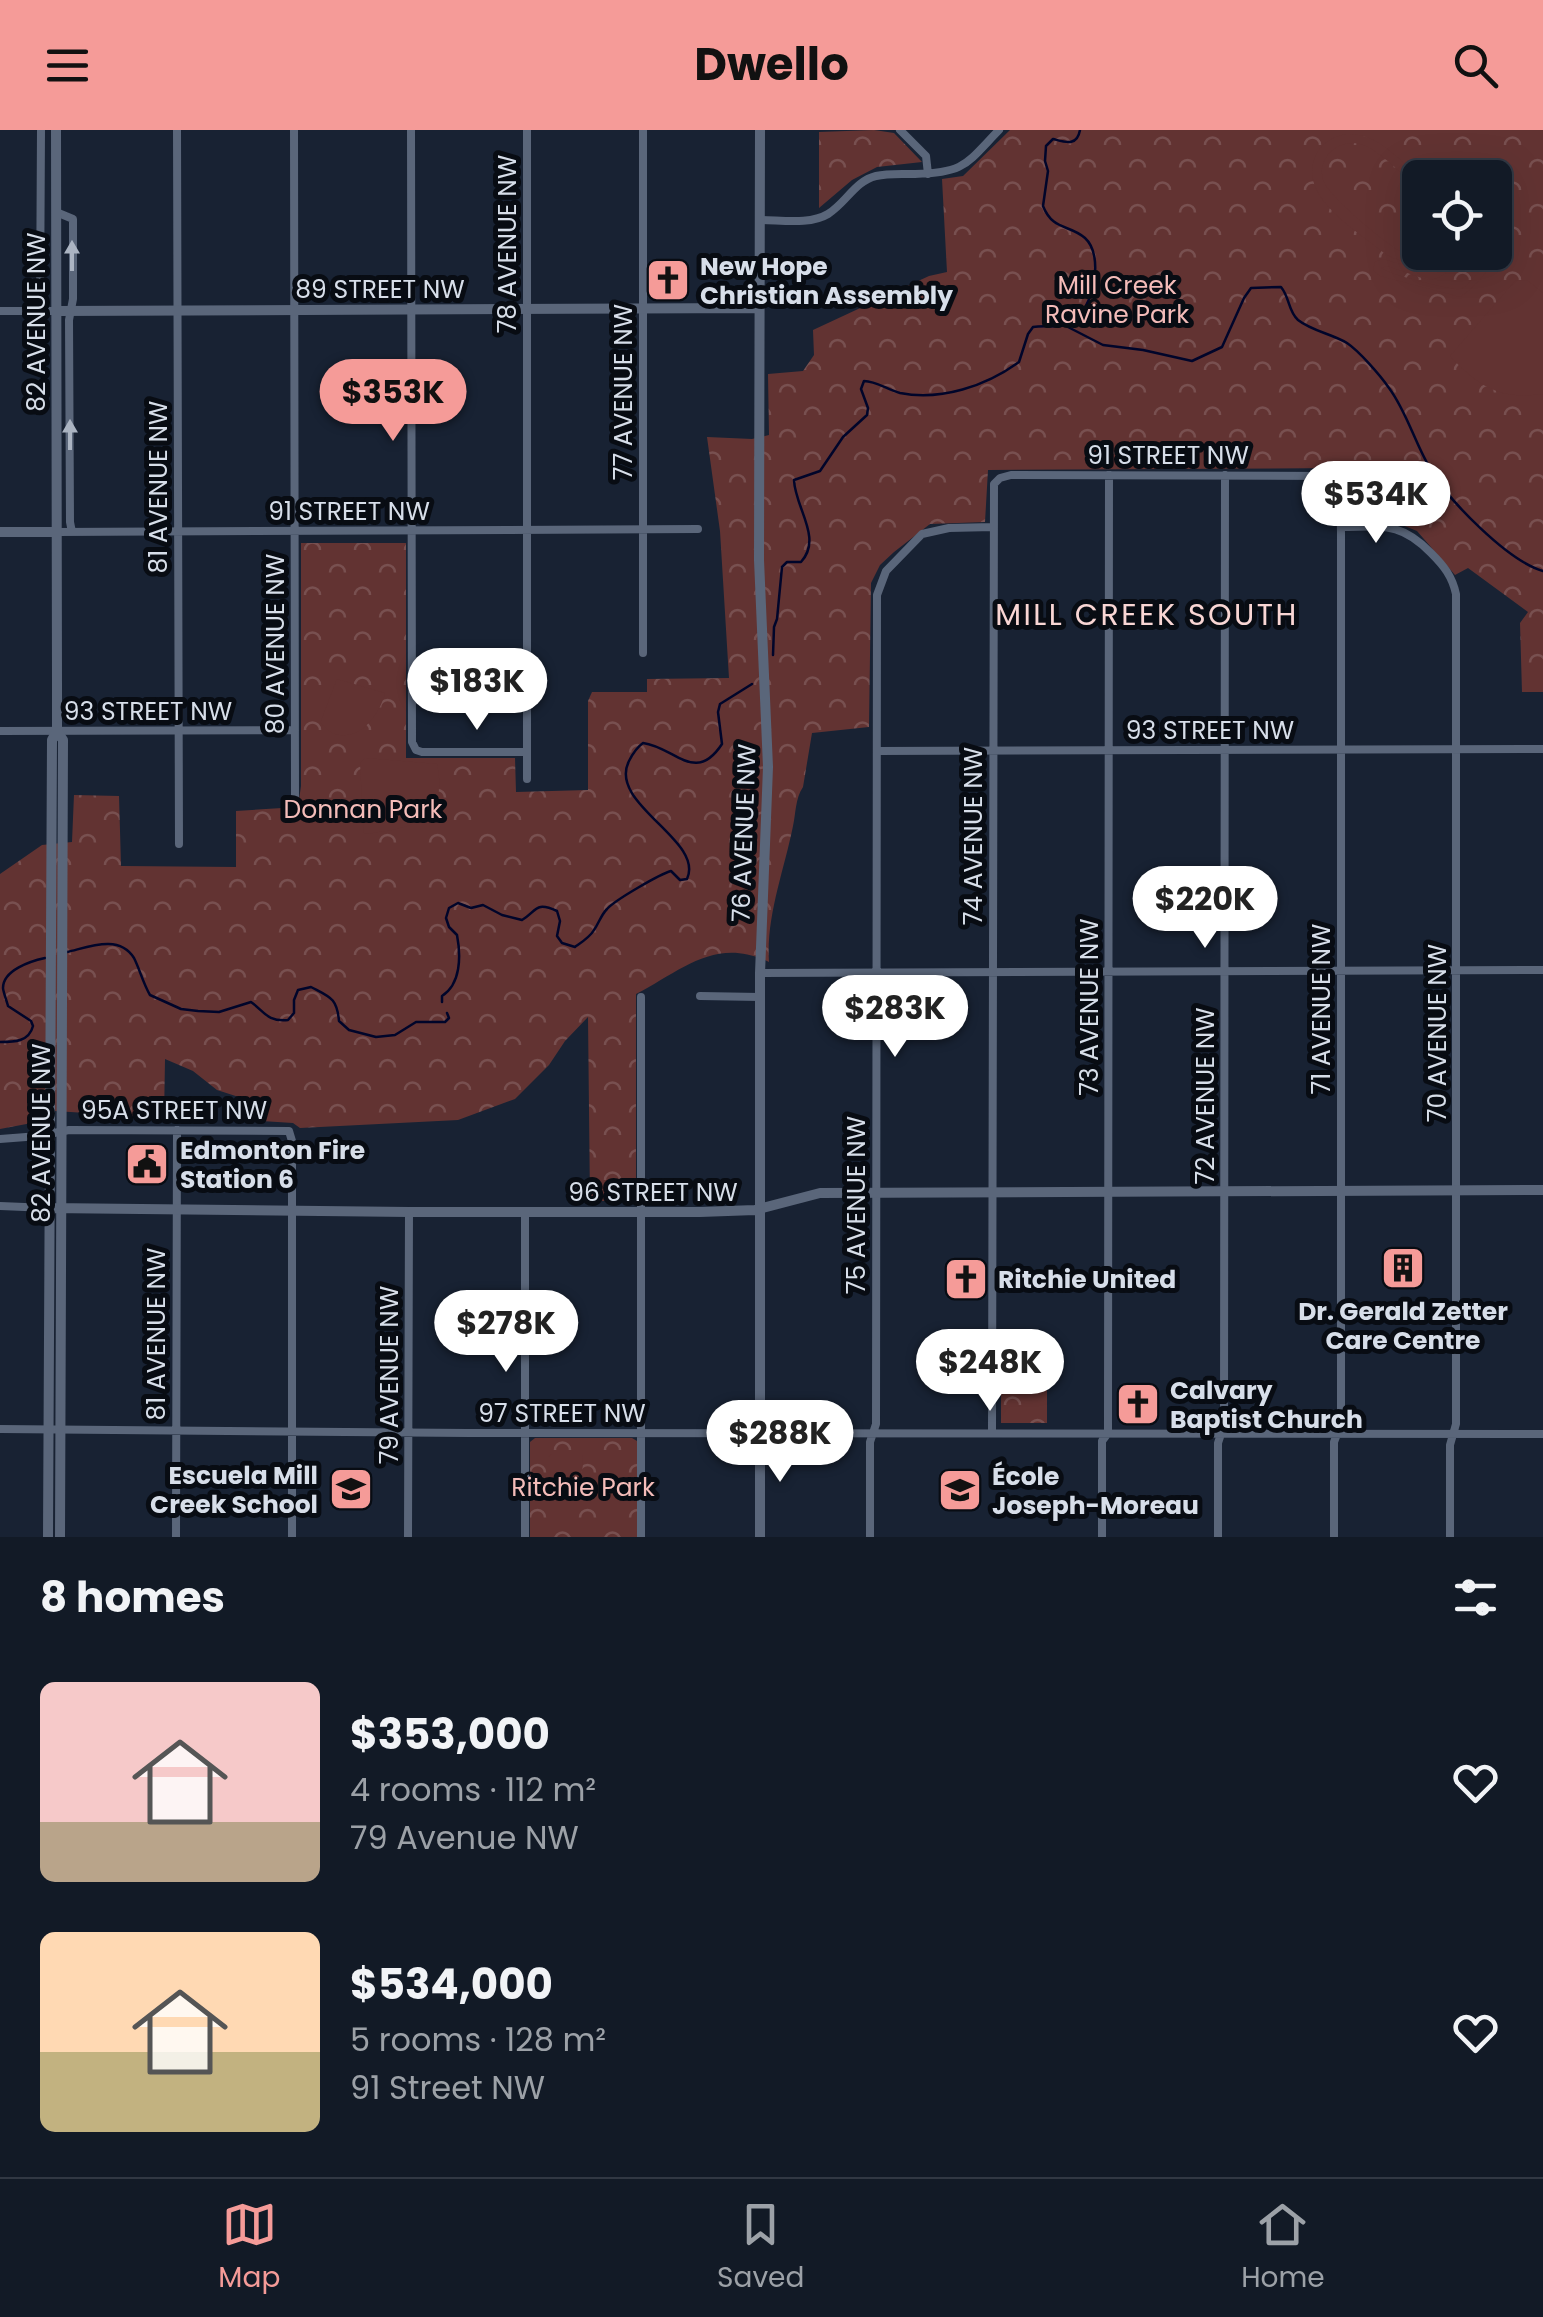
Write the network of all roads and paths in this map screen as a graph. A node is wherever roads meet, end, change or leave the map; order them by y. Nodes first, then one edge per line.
1 (41, 130) edge
2 (56, 130) edge
3 (178, 130) edge
4 (294, 130) edge
5 (410, 130) edge
6 (527, 130) edge
7 (643, 130) edge
8 (760, 130) edge
9 (900, 130) edge
10 (999, 130) edge
11 (928, 174) junction
12 (56, 212) junction
13 (760, 220) junction
14 (760, 308) junction
15 (411, 309) junction
16 (527, 309) junction
17 (643, 309) junction
18 (56, 310) junction
19 (71, 310) junction
20 (178, 310) junction
21 (294, 310) junction
22 (0, 311) edge
23 (40, 311) junction
24 (1225, 474) junction
25 (1109, 475) junction
26 (997, 480) joint
27 (1338, 480) joint
28 (993, 527) junction
29 (1341, 528) junction
30 (527, 530) junction
31 (643, 530) junction
32 (698, 530) dead end
33 (295, 531) junction
34 (412, 531) junction
35 (0, 532) edge
36 (57, 532) junction
37 (72, 532) junction
38 (178, 532) junction
39 (643, 654) dead end
40 (295, 730) junction
41 (0, 731) edge
42 (57, 731) junction
43 (179, 731) junction
44 (1543, 748) edge
45 (1341, 749) junction
46 (1457, 749) junction
47 (993, 750) junction
48 (1109, 750) junction
49 (1225, 750) junction
50 (877, 751) junction
51 (527, 752) junction
52 (527, 779) dead end
53 (295, 798) dead end
54 (180, 844) dead end
55 (1457, 970) junction
56 (1543, 970) edge
57 (1224, 971) junction
58 (1341, 971) junction
59 (992, 972) junction
60 (1108, 972) junction
61 (760, 973) junction
62 (876, 973) junction
63 (700, 996) dead end
64 (760, 996) junction
65 (641, 998) dead end
66 (176, 1130) junction
67 (55, 1133) junction
68 (0, 1139) edge
69 (1543, 1190) edge
70 (1457, 1191) junction
71 (1109, 1192) junction
72 (1225, 1192) junction
73 (1341, 1192) junction
74 (876, 1193) junction
75 (992, 1193) junction
76 (0, 1206) edge
77 (55, 1208) junction
78 (176, 1209) junction
79 (293, 1210) junction
80 (760, 1210) junction
81 (409, 1212) junction
82 (524, 1212) junction
83 (640, 1212) junction
84 (0, 1429) edge
85 (54, 1429) junction
86 (176, 1430) junction
87 (292, 1432) junction
88 (408, 1433) junction
89 (525, 1433) junction
90 (641, 1433) junction
91 (760, 1433) junction
92 (992, 1433) junction
93 (1108, 1433) junction
94 (1221, 1433) junction
95 (873, 1434) junction
96 (1337, 1434) junction
97 (1453, 1434) junction
98 (1543, 1434) edge
99 (48, 1537) edge
100 (60, 1537) edge
101 (176, 1537) edge
102 (292, 1537) edge
103 (408, 1537) edge
104 (524, 1537) edge
105 (642, 1537) edge
106 (760, 1537) edge
107 (870, 1537) edge
108 (1102, 1537) edge
109 (1218, 1537) edge
110 (1334, 1537) edge
111 (1450, 1537) edge

1 - 23 street, 82 AVENUE NW
2 - 12 street, 82 AVENUE NW
3 - 20 street, 81 AVENUE NW
4 - 21 street, 80 AVENUE NW
5 - 15 street
6 - 16 street, 78 AVENUE NW
7 - 17 street, 77 AVENUE NW
8 - 13 street, 76 AVENUE NW
9 - 11 street
10 - 11 street
11 - 13 street
12 - 18 street, 82 AVENUE NW
19 -> 12 street, 82 AVENUE NW
13 - 14 street, 76 AVENUE NW
14 - 17 street, 89 STREET NW
14 - 61 street, 76 AVENUE NW
15 - 16 street, 89 STREET NW
15 - 21 street, 89 STREET NW
15 - 34 street
16 - 17 street, 89 STREET NW
16 - 30 street, 78 AVENUE NW
17 - 31 street, 77 AVENUE NW
18 - 19 street, 89 STREET NW
18 - 23 street, 89 STREET NW
18 - 36 street, 82 AVENUE NW
19 - 20 street, 89 STREET NW
37 -> 19 street, 82 AVENUE NW
20 - 21 street, 89 STREET NW
20 - 38 street, 81 AVENUE NW
21 - 33 street, 80 AVENUE NW
22 - 23 street, 89 STREET NW
24 - 25 street, 91 STREET NW
24 - 27 street, 91 STREET NW
24 - 49 street, 72 AVENUE NW
25 - 26 street, 91 STREET NW
25 - 48 street, 73 AVENUE NW
26 - 28 street, 74 AVENUE NW
27 - 29 street, 71 AVENUE NW
28 - 47 street, 74 AVENUE NW
28 - 50 street, 75 AVENUE NW
29 - 45 street, 71 AVENUE NW
29 - 46 street, 70 AVENUE NW
30 - 31 street, 91 STREET NW
30 - 34 street, 91 STREET NW
30 - 51 street, 78 AVENUE NW
31 - 32 street, 91 STREET NW
31 - 39 street, 77 AVENUE NW
33 - 34 street, 91 STREET NW
33 - 38 street, 91 STREET NW
33 - 40 street, 80 AVENUE NW
34 - 51 street
35 - 36 street, 91 STREET NW
36 - 37 street, 91 STREET NW
36 - 42 street, 82 AVENUE NW
37 - 38 street, 91 STREET NW
38 - 43 street, 81 AVENUE NW
40 - 43 street, 93 STREET NW
40 - 53 street, 80 AVENUE NW
41 - 42 street, 93 STREET NW
42 - 43 street, 93 STREET NW
42 - 67 street, 82 AVENUE NW
43 - 54 street, 81 AVENUE NW
44 - 46 street, 93 STREET NW
45 - 46 street, 93 STREET NW
45 - 49 street, 93 STREET NW
45 - 58 street, 71 AVENUE NW
46 - 55 street, 70 AVENUE NW
47 - 48 street, 93 STREET NW
47 - 50 street, 93 STREET NW
47 - 59 street, 74 AVENUE NW
48 - 49 street, 93 STREET NW
48 - 60 street, 73 AVENUE NW
49 - 57 street, 72 AVENUE NW
50 - 62 street, 75 AVENUE NW
51 - 52 street, 78 AVENUE NW
55 - 56 street
55 - 58 street
55 - 70 street, 70 AVENUE NW
57 - 58 street
57 - 60 street
57 - 72 street, 72 AVENUE NW
58 - 73 street, 71 AVENUE NW
59 - 60 street
59 - 62 street
59 - 75 street, 74 AVENUE NW
60 - 71 street, 73 AVENUE NW
61 - 62 street
61 - 64 street, 76 AVENUE NW
62 - 74 street, 75 AVENUE NW
63 - 64 street
64 - 80 street, 76 AVENUE NW
65 - 83 street
66 - 67 street, 95A STREET NW
66 - 78 street, 81 AVENUE NW
66 - 79 street, 95A STREET NW
67 - 68 street, 95A STREET NW
67 - 77 street, 82 AVENUE NW
69 - 70 street, 96 STREET NW
70 - 73 street, 96 STREET NW
70 - 97 street, 70 AVENUE NW
71 - 72 street, 96 STREET NW
71 - 75 street, 96 STREET NW
71 - 93 street, 73 AVENUE NW
72 - 73 street, 96 STREET NW
72 - 94 street, 72 AVENUE NW
73 - 96 street, 71 AVENUE NW
74 - 75 street, 96 STREET NW
74 - 80 street, 96 STREET NW
74 - 95 street, 75 AVENUE NW
75 - 92 street, 74 AVENUE NW
76 - 77 street, 96 STREET NW
77 - 78 street, 96 STREET NW
77 - 85 street, 82 AVENUE NW
78 - 79 street, 96 STREET NW
78 - 86 street, 81 AVENUE NW
79 - 81 street, 96 STREET NW
79 - 87 street
80 - 83 street, 96 STREET NW
80 - 91 street, 76 AVENUE NW
81 - 82 street, 96 STREET NW
81 - 88 street, 79 AVENUE NW
82 - 83 street, 96 STREET NW
82 - 89 street
83 - 90 street
84 - 85 street, 97 STREET NW
85 - 86 street, 97 STREET NW
85 - 99 street, 82 AVENUE NW
85 - 100 street, 82 AVENUE NW
86 - 87 street, 97 STREET NW
86 - 101 street, 81 AVENUE NW
87 - 88 street, 97 STREET NW
87 - 102 street
88 - 89 street, 97 STREET NW
88 - 103 street, 79 AVENUE NW
89 - 90 street, 97 STREET NW
89 - 104 street
90 - 91 street, 97 STREET NW
90 - 105 street
91 - 95 street, 97 STREET NW
91 - 106 street, 76 AVENUE NW
92 - 93 street, 97 STREET NW
92 - 95 street, 97 STREET NW
93 - 94 street, 97 STREET NW
93 - 108 street, 73 AVENUE NW
94 - 96 street, 97 STREET NW
94 - 109 street, 72 AVENUE NW
95 - 107 street, 75 AVENUE NW
96 - 97 street, 97 STREET NW
96 - 110 street, 71 AVENUE NW
97 - 98 street, 97 STREET NW
97 - 111 street, 70 AVENUE NW

